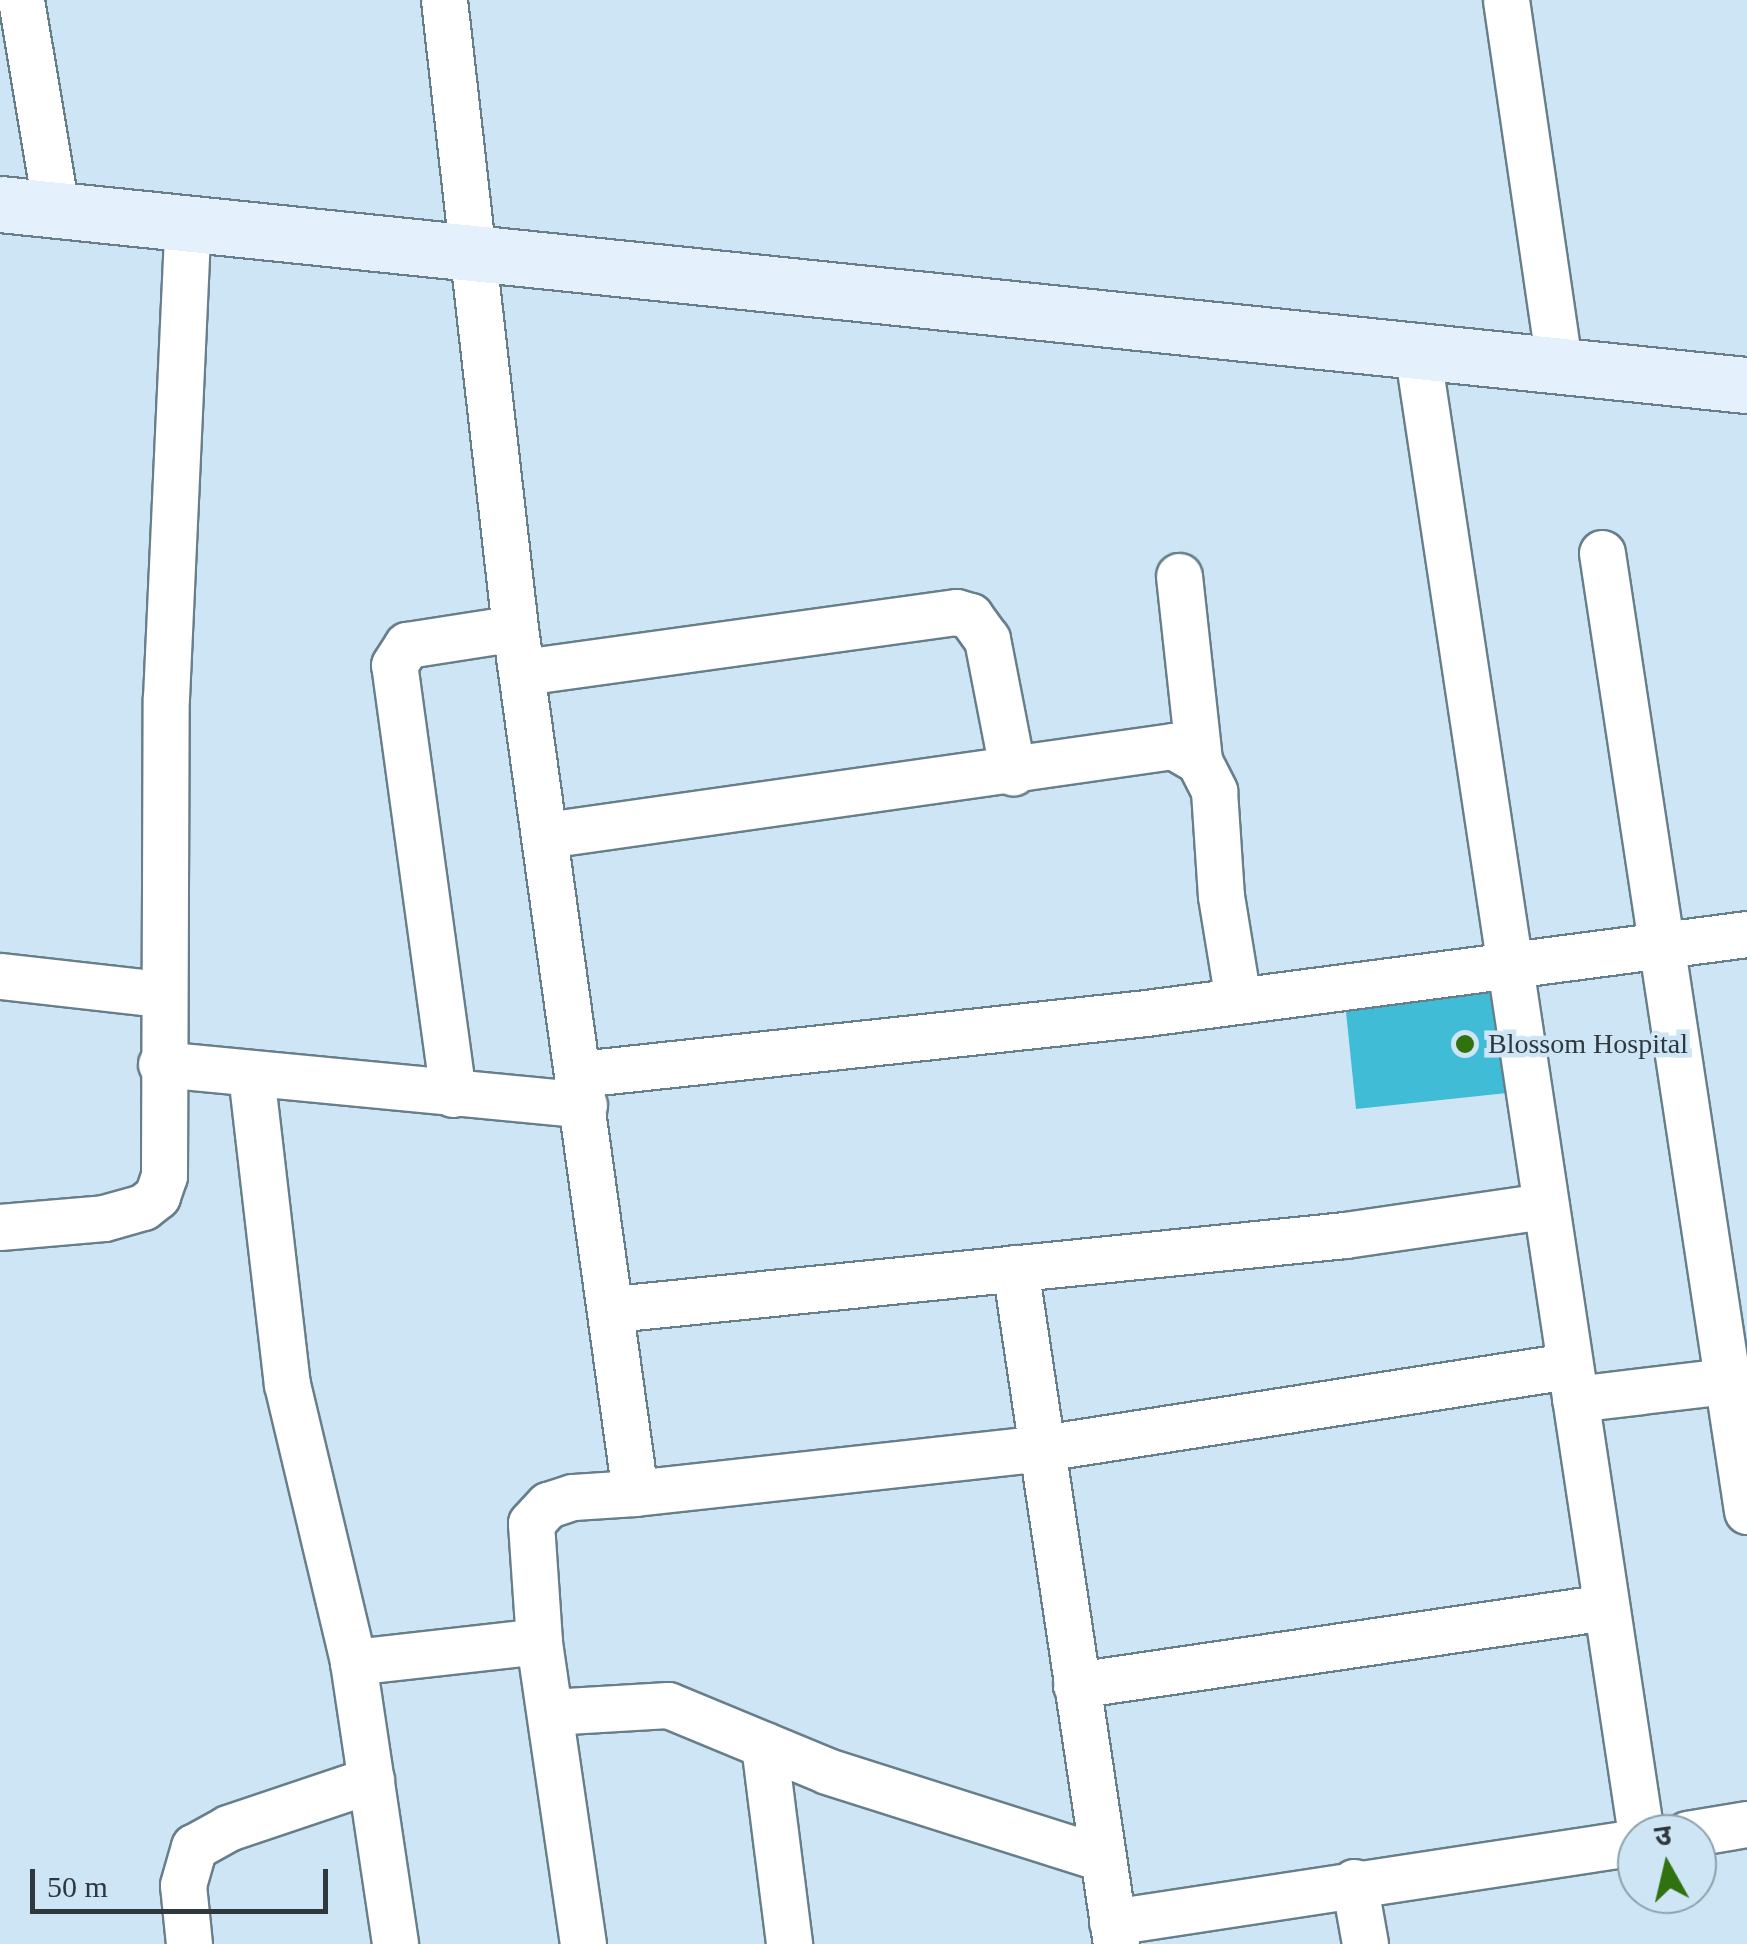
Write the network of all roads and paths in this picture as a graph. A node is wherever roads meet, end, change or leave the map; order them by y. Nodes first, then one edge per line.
1 (22, 0) edge
2 (444, 0) edge
3 (1506, 0) edge
4 (0, 204) edge
5 (56, 210) junction
6 (188, 222) junction
7 (468, 252) junction
8 (1417, 350) junction
9 (1559, 365) junction
10 (1747, 385) edge
11 (1602, 554) dead end
12 (1179, 576) dead end
13 (515, 628) junction
14 (523, 672) junction
15 (1199, 760) junction
16 (1013, 774) junction
17 (546, 835) junction
18 (1747, 934) edge
19 (1661, 946) junction
20 (1509, 966) junction
21 (0, 976) edge
22 (161, 994) junction
23 (1238, 1000) junction
24 (161, 1064) junction
25 (251, 1074) junction
26 (582, 1090) junction
27 (453, 1094) junction
28 (1544, 1206) junction
29 (0, 1227) edge
30 (1016, 1268) junction
31 (614, 1309) junction
32 (1727, 1381) junction
33 (1572, 1382) junction
34 (1043, 1448) junction
35 (635, 1493) junction
36 (1747, 1511) edge
37 (1606, 1606) junction
38 (539, 1641) junction
39 (353, 1662) junction
40 (1076, 1685) junction
41 (550, 1712) junction
42 (764, 1745) junction
43 (371, 1780) junction
44 (1638, 1814) edge
45 (1747, 1824) edge
46 (1717, 1829) edge
47 (1617, 1845) edge
48 (1102, 1858) junction
49 (1354, 1882) junction
50 (1114, 1933) edge
51 (189, 1944) edge
52 (395, 1944) edge
53 (583, 1944) edge
54 (789, 1944) edge
55 (1365, 1944) edge

1 - 5 street
2 - 7 street
3 - 9 street
4 - 5 street
5 - 6 street
6 - 7 street
6 - 22 street
7 - 8 street
7 - 13 street
8 - 9 street
8 - 20 street
9 - 10 street
11 - 19 street
12 - 15 street
13 - 14 street
13 - 27 street
14 - 16 street
14 - 17 street
15 - 16 street
15 - 23 street
16 - 17 street
17 - 26 street
18 - 19 street
19 - 20 street
19 - 32 street
20 - 23 street
20 - 28 street
21 - 22 street
22 - 24 street
23 - 26 street
24 - 25 street
24 - 29 street
25 - 27 street
25 - 39 street
26 - 27 street
26 - 31 street
28 - 30 street
28 - 33 street
30 - 31 street
30 - 34 street
31 - 35 street
32 - 33 street
32 - 36 street
33 - 34 street
33 - 37 street
34 - 35 street
34 - 40 street
35 - 38 street
37 - 40 street
37 - 44 street
38 - 39 street
38 - 41 street
39 - 43 street
40 - 48 street
41 - 42 street
41 - 53 street
42 - 48 street
42 - 54 street
43 - 51 street
43 - 52 street
45 - 46 street
47 - 49 street
48 - 50 street
49 - 50 street
49 - 55 street

